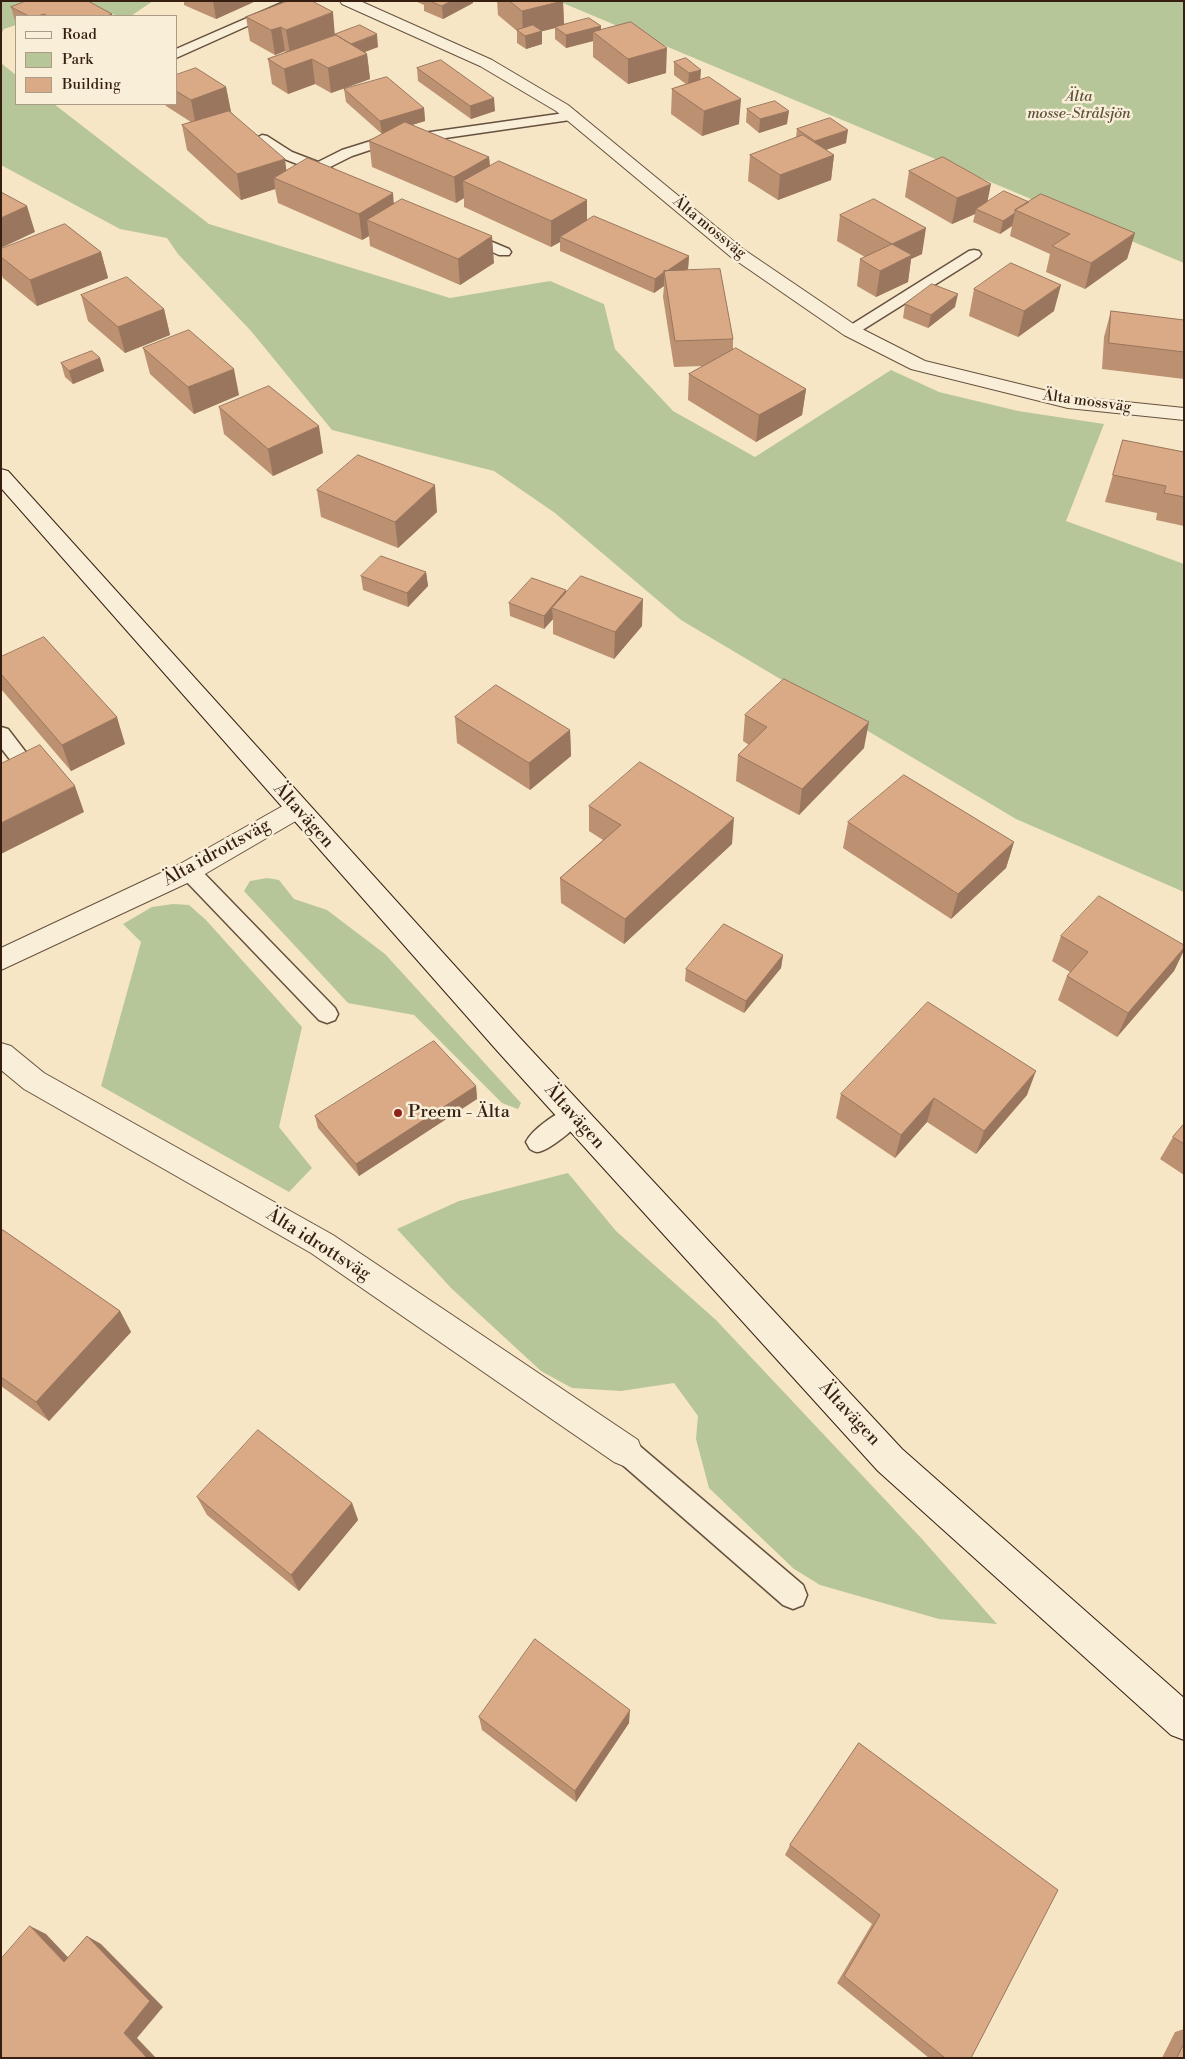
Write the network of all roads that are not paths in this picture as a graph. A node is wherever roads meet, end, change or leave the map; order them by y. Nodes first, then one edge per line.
1 (297, 1) edge
2 (347, 1) edge
3 (178, 53) edge
4 (572, 116) junction
5 (262, 139) edge
6 (319, 167) junction
7 (338, 178) edge
8 (452, 228) edge
9 (504, 252) dead end
10 (974, 254) dead end
11 (851, 332) junction
12 (1184, 414) edge
13 (1, 475) edge
14 (1, 734) edge
15 (1, 781) edge
16 (297, 809) junction
17 (189, 871) junction
18 (1, 960) edge
19 (328, 1014) dead end
20 (1, 1054) edge
21 (573, 1116) junction
22 (538, 1142) dead end
23 (626, 1451) joint
24 (793, 1595) dead end
25 (1184, 1722) edge

1 - 3 lane
2 - 4 street, Älta mossväg
4 - 6 lane
4 - 11 street, Älta mossväg
5 - 6 lane
6 - 7 lane
8 - 9 lane
10 - 11 lane
11 - 12 street, Älta mossväg
13 - 16 street, Ältavägen
14 - 15 lane
16 - 17 street, Älta idrottsväg
16 - 21 street, Ältavägen
17 - 18 street, Älta idrottsväg
17 - 19 lane
20 - 23 street, Älta idrottsväg
21 - 22 lane
21 - 25 street, Ältavägen
23 - 24 lane

